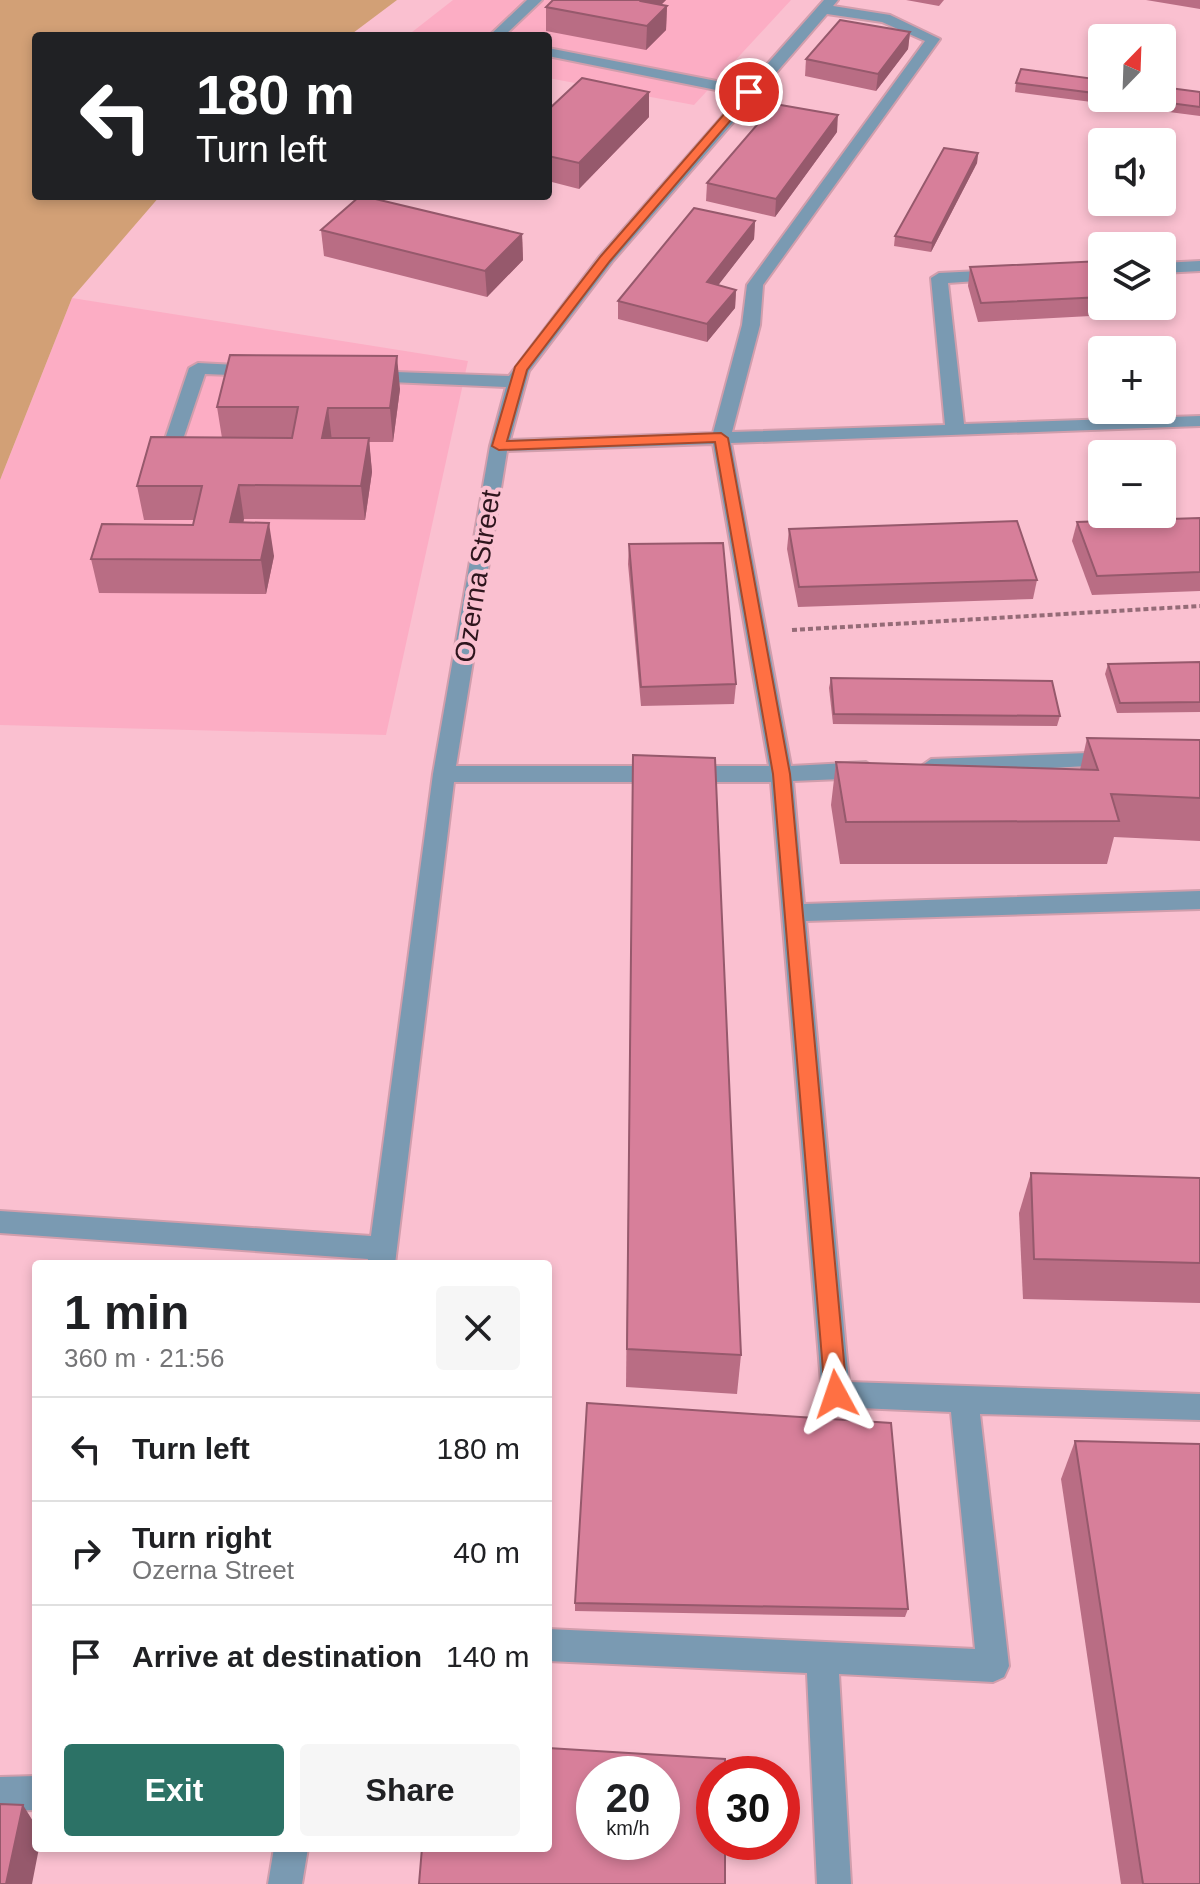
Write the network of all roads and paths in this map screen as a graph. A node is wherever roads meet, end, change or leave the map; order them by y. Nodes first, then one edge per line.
1 (535, 0) edge
2 (827, 4) edge
3 (500, 32) edge
4 (552, 53) edge
5 (749, 92) junction
6 (1176, 269) edge
7 (1198, 271) edge
8 (1013, 275) edge
9 (278, 372) edge
10 (341, 374) edge
11 (516, 382) junction
12 (1200, 421) edge
13 (955, 429) junction
14 (721, 438) junction
15 (499, 446) junction
16 (170, 451) edge
17 (1200, 606) edge
18 (755, 632) junction
19 (1138, 758) edge
20 (444, 774) junction
21 (781, 774) junction
22 (1200, 900) edge
23 (793, 913) junction
24 (0, 1222) edge
25 (382, 1256) edge
26 (964, 1400) junction
27 (1200, 1407) edge
28 (552, 1645) edge
29 (822, 1659) junction
30 (32, 1793) edge
31 (0, 1794) edge
32 (290, 1852) edge
33 (285, 1884) edge
34 (834, 1884) edge

1 - 3 street
2 - 5 street, Ozerna Street
2 - 14 street
4 - 5 street
5 - 11 street, Ozerna Street
6 - 7 street
8 - 13 street
9 - 16 street
10 - 11 street
11 - 15 street, Ozerna Street
12 - 13 street
13 - 14 street
14 - 15 street
14 - 18 street
15 - 20 street, Ozerna Street
17 - 18 path
18 - 21 street
19 - 21 street
20 - 21 street
20 - 25 street, Ozerna Street
21 - 23 street
22 - 23 street
23 - 26 street
24 - 25 street
26 - 27 street
26 - 29 street
28 - 29 street
29 - 34 street
30 - 31 street
32 - 33 street

